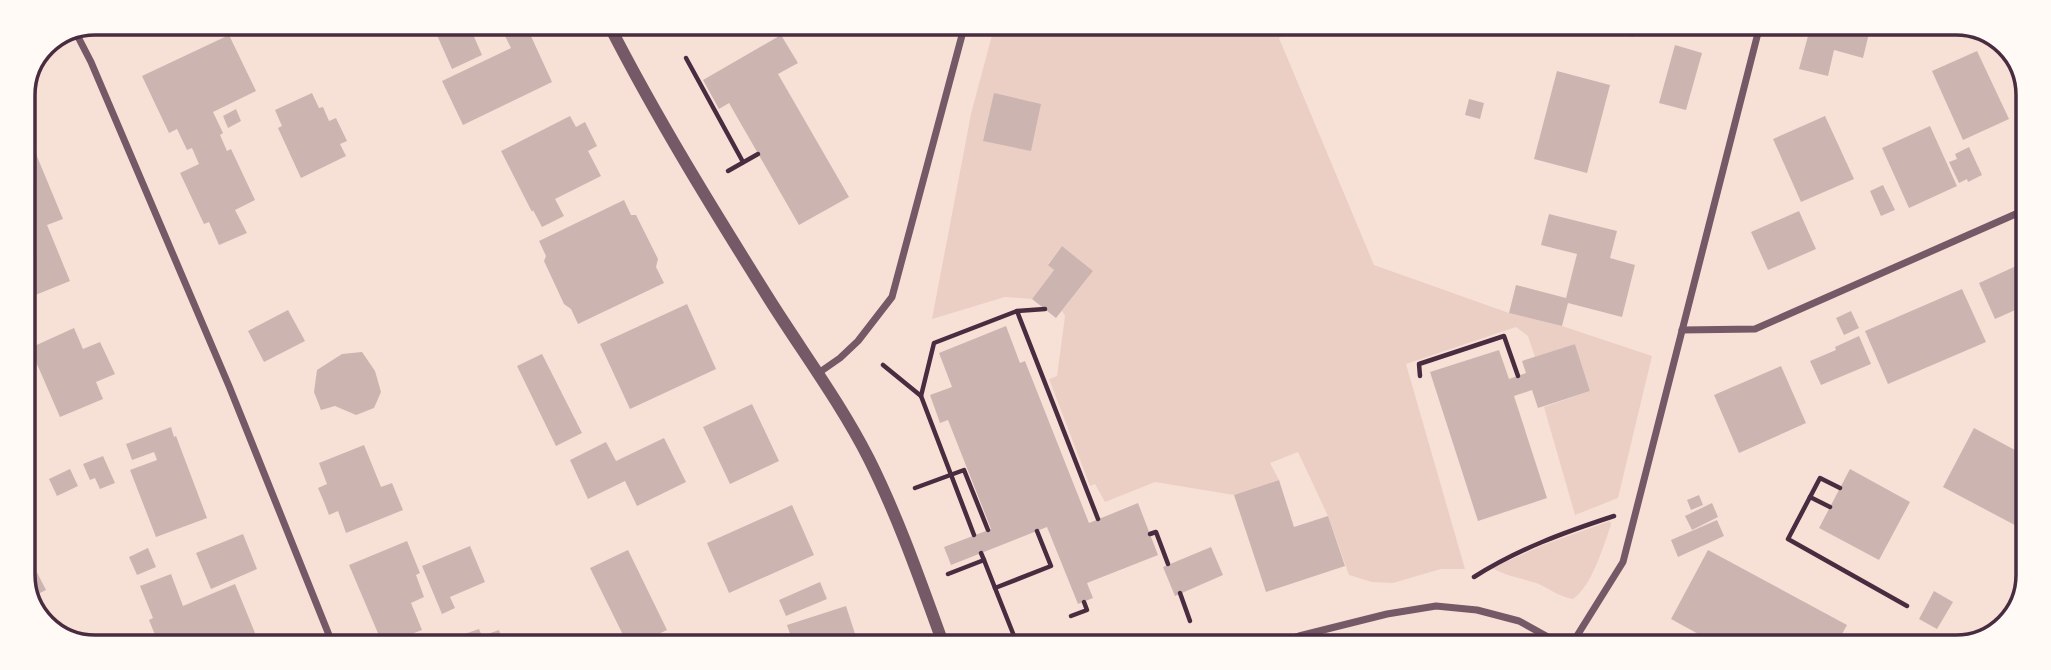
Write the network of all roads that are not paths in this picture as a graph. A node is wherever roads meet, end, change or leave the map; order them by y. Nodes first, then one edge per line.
1 (614, 35) edge
2 (962, 35) edge
3 (1757, 35) edge
4 (78, 38) edge
5 (2016, 214) edge
6 (1682, 330) junction
7 (817, 374) junction
8 (328, 635) edge
9 (940, 635) edge
10 (1302, 635) edge
11 (1545, 635) edge
12 (1576, 635) edge

1 - 7 street
2 - 7 street
3 - 6 street
4 - 8 street
5 - 6 street
6 - 12 street
7 - 9 street
10 - 11 street

